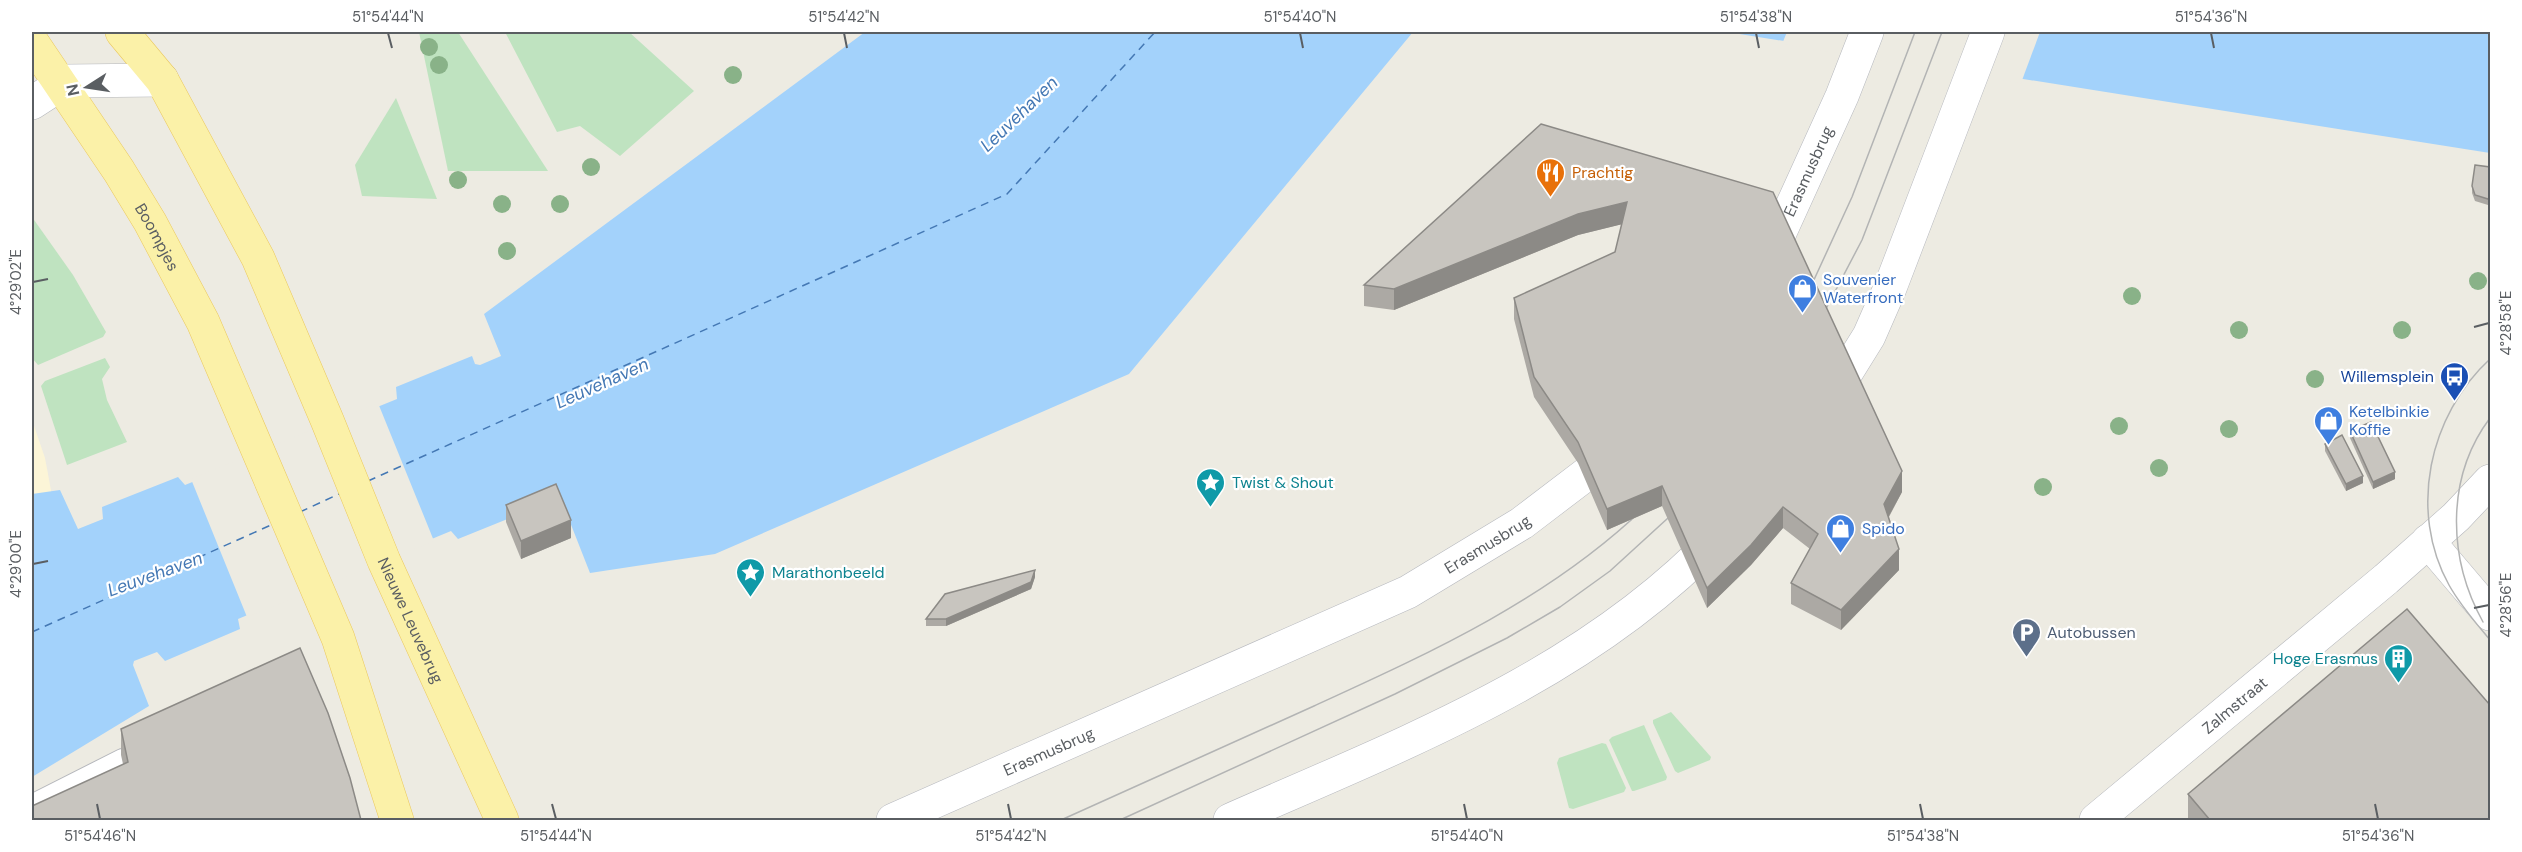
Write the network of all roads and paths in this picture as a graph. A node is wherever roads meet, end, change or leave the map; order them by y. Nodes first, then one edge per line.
1 (122, 32) edge
2 (1867, 32) edge
3 (1989, 32) edge
4 (32, 42) edge
5 (162, 80) junction
6 (61, 84) junction
7 (32, 103) edge
8 (1753, 290) edge
9 (1810, 428) edge
10 (1639, 432) edge
11 (2490, 481) edge
12 (1738, 515) edge
13 (2428, 541) junction
14 (2490, 614) edge
15 (123, 761) edge
16 (32, 807) edge
17 (2112, 816) edge
18 (397, 820) edge
19 (502, 820) edge
20 (893, 820) edge
21 (1230, 820) edge

1 - 5 main road
2 - 8 main road, Erasmusbrug
3 - 9 main road
4 - 6 main road, Boompjes
5 - 6 main road
5 - 19 main road, Nieuwe Leuvebrug
6 - 7 main road
6 - 18 main road, Boompjes
10 - 20 main road, Erasmusbrug
11 - 13 main road, Zalmstraat
12 - 21 main road
13 - 14 main road
13 - 17 main road, Zalmstraat
15 - 16 lane

